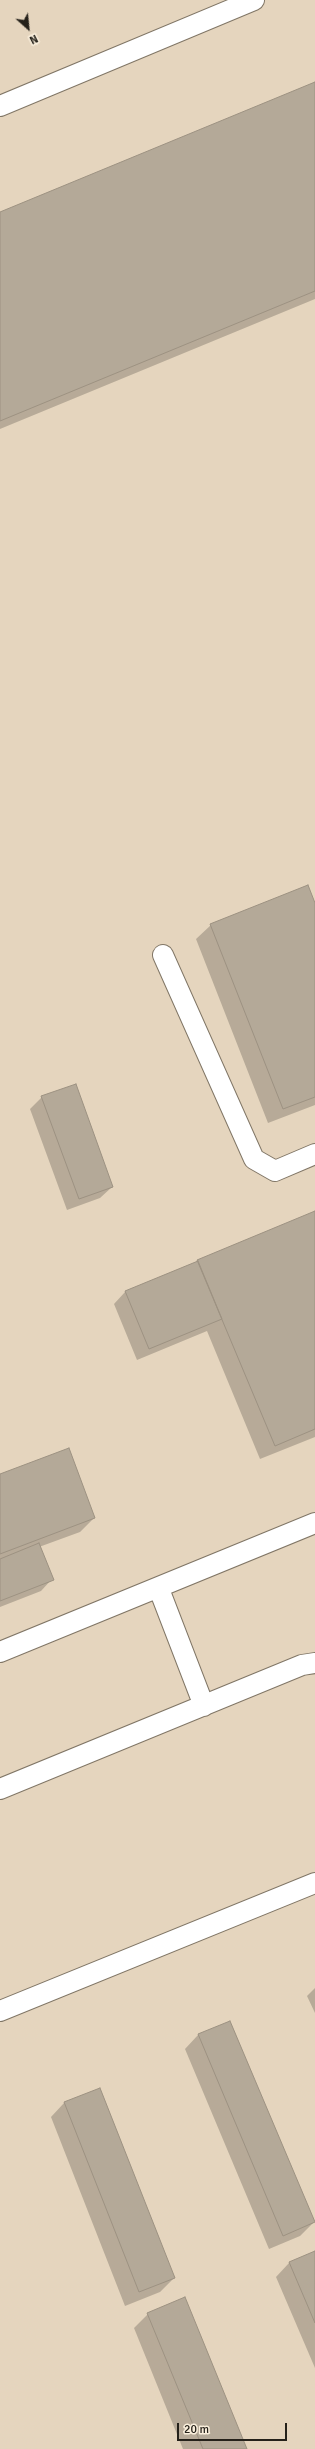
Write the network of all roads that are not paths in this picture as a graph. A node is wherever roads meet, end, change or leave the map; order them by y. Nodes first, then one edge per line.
1 (254, 0) edge
2 (0, 106) edge
3 (163, 955) dead end
4 (315, 1154) edge
5 (315, 1523) edge
6 (159, 1589) junction
7 (0, 1652) edge
8 (315, 1663) edge
9 (204, 1706) junction
10 (0, 1789) edge
11 (315, 1883) edge
12 (0, 2011) edge

1 - 2 lane
3 - 4 lane
5 - 6 lane
6 - 7 lane
6 - 9 lane
8 - 9 lane
9 - 10 lane
11 - 12 lane

